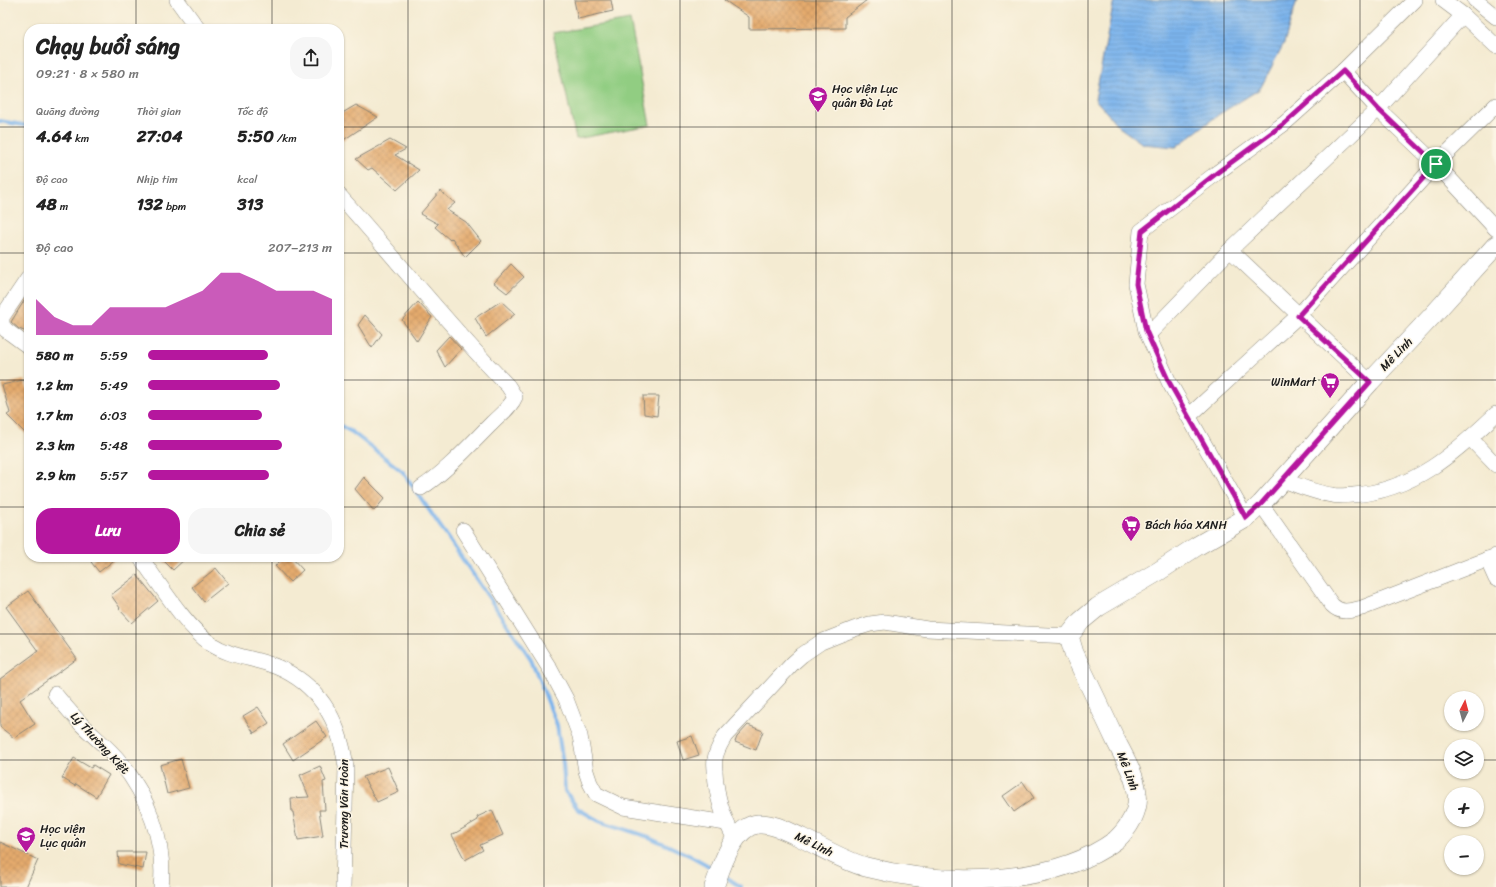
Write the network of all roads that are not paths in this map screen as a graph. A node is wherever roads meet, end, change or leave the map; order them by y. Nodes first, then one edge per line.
1 (177, 0) edge
2 (1415, 0) edge
3 (1443, 0) edge
4 (1475, 0) edge
5 (1463, 15) junction
6 (1496, 17) edge
7 (194, 24) edge
8 (1496, 46) edge
9 (1343, 71) junction
10 (1496, 106) edge
11 (1378, 109) junction
12 (1436, 164) junction
13 (344, 201) edge
14 (1496, 229) edge
15 (1496, 245) edge
16 (1230, 250) junction
17 (24, 284) edge
18 (1298, 316) junction
19 (1148, 335) junction
20 (24, 343) edge
21 (1370, 382) junction
22 (1496, 414) edge
23 (1189, 416) junction
24 (1470, 438) junction
25 (1496, 465) edge
26 (1283, 480) junction
27 (421, 488) dead end
28 (1261, 504) junction
29 (1246, 518) junction
30 (463, 530) dead end
31 (1492, 558) edge
32 (144, 562) edge
33 (1496, 579) edge
34 (1069, 636) junction
35 (55, 694) dead end
36 (729, 838) junction
37 (161, 887) edge
38 (342, 887) edge
39 (714, 887) edge

1 - 7 street
2 - 9 street
3 - 5 street
4 - 6 street
5 - 8 street
5 - 11 street
9 - 11 street
9 - 19 street
10 - 12 street
11 - 12 street
11 - 16 street
12 - 14 street
12 - 18 street
13 - 27 street
15 - 21 street, Mê Linh
16 - 18 street
16 - 19 street
17 - 20 street
18 - 21 street
18 - 23 street
19 - 23 street
21 - 26 street, Mê Linh
22 - 24 street
23 - 29 street
24 - 25 street
24 - 26 street
26 - 28 street, Mê Linh
28 - 29 street, Mê Linh
28 - 31 street
29 - 34 street, Mê Linh
30 - 36 street
31 - 33 street
32 - 38 street, Trương Văn Hoàn
34 - 36 street
34 - 36 street, Mê Linh
35 - 37 street, Lý Thường Kiệt
36 - 39 street

